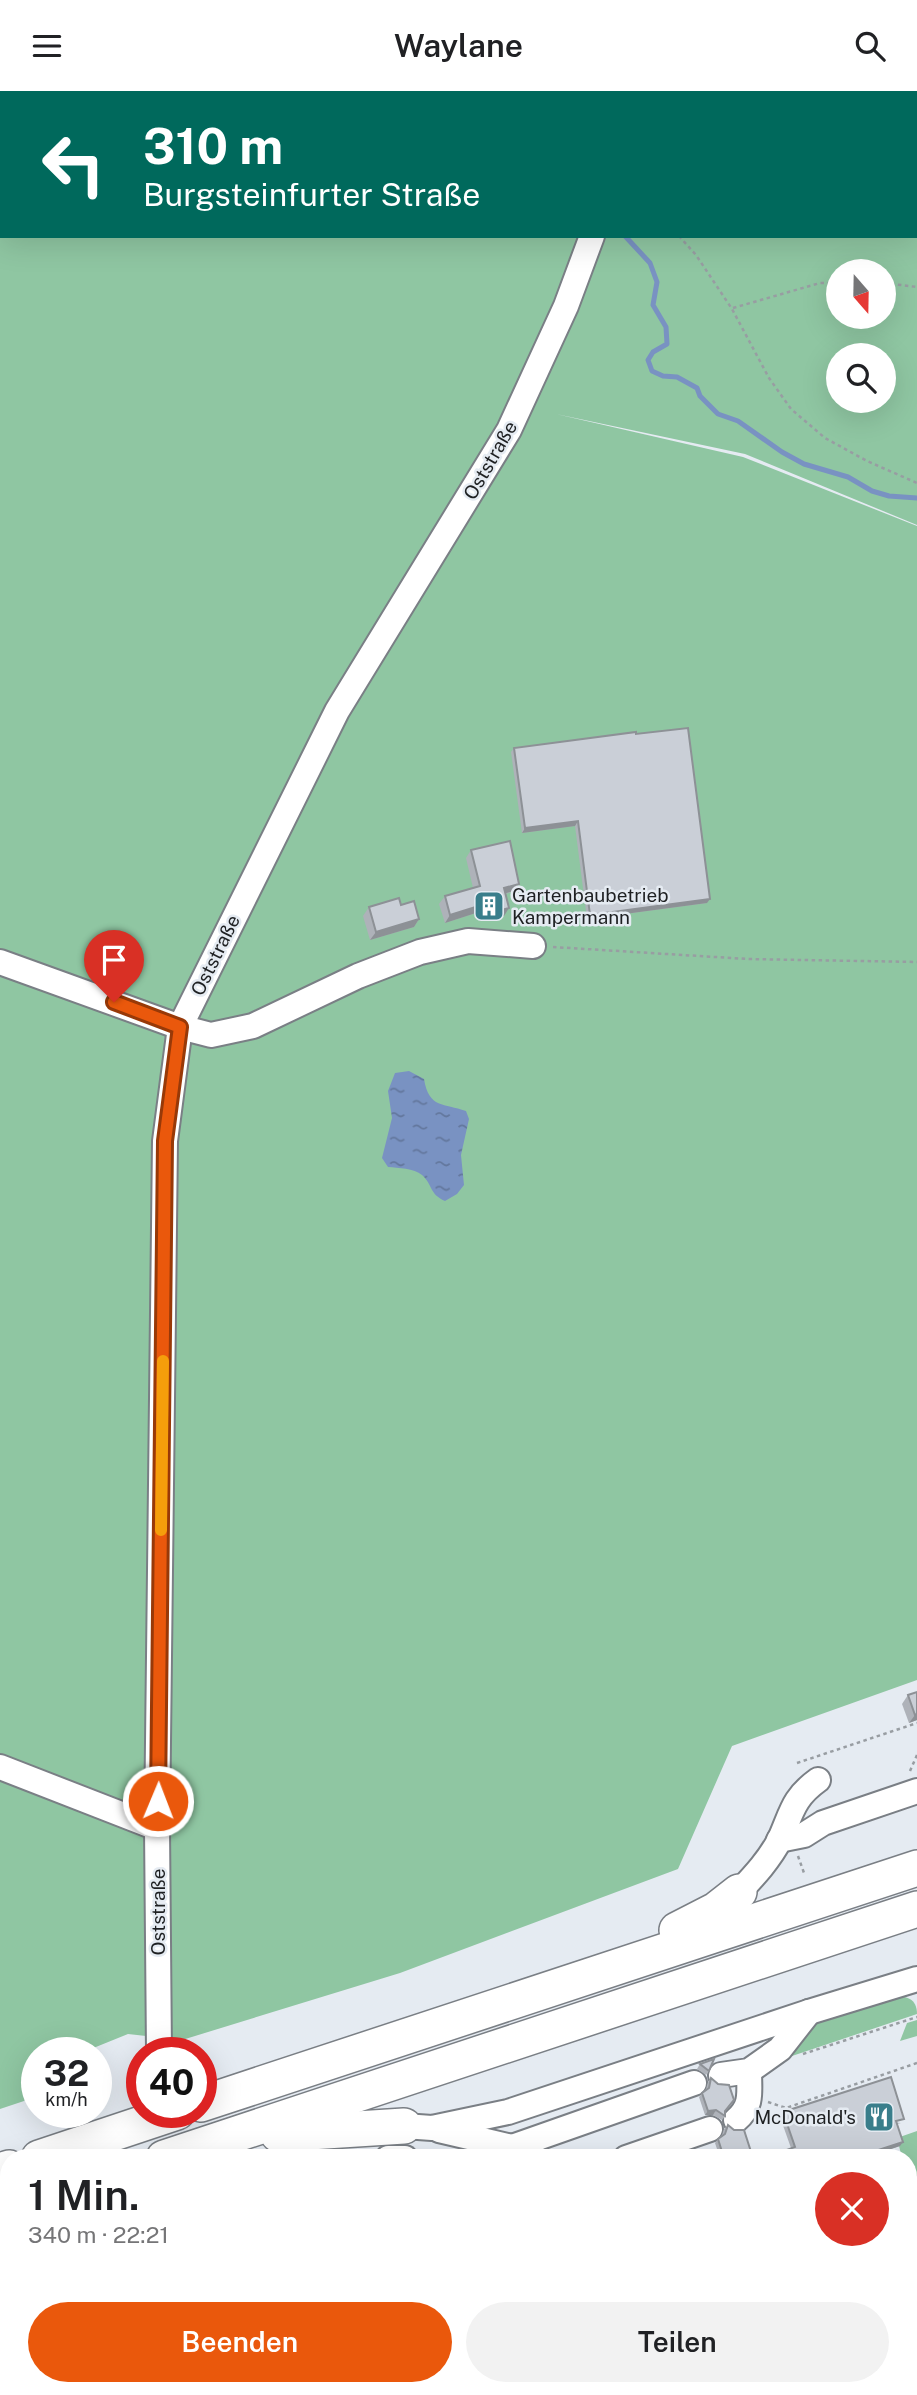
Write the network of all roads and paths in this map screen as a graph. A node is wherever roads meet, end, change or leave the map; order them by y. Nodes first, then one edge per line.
1 (591, 238) edge
2 (681, 238) edge
3 (826, 283) edge
4 (896, 284) edge
5 (917, 287) edge
6 (732, 309) junction
7 (917, 483) edge
8 (533, 946) joint
9 (0, 962) edge
10 (917, 962) edge
11 (180, 1027) junction
12 (917, 1723) edge
13 (797, 1763) dead end
14 (0, 1767) edge
15 (818, 1780) dead end
16 (917, 1791) edge
17 (157, 1828) junction
18 (779, 1840) junction
19 (917, 1868) edge
20 (739, 1892) joint
21 (917, 1909) edge
22 (598, 1973) junction
23 (917, 1979) edge
24 (809, 2012) junction
25 (917, 2017) edge
26 (159, 2037) edge
27 (769, 2056) junction
28 (917, 2063) edge
29 (749, 2071) junction
30 (721, 2075) dead end
31 (694, 2083) dead end
32 (749, 2096) junction
33 (217, 2099) edge
34 (736, 2120) dead end
35 (129, 2128) edge
36 (710, 2129) dead end
37 (229, 2137) junction
38 (413, 2137) edge
39 (512, 2147) junction
40 (66, 2149) edge
41 (192, 2149) edge
42 (399, 2149) edge
43 (516, 2149) edge
44 (652, 2149) edge

1 - 11 street, Oststraße
2 - 6 path
3 - 6 path
4 - 5 path
6 - 7 path
8 - 10 path
8 - 11 street
9 - 11 street
11 - 17 street, Oststraße
12 - 13 path
14 - 17 street
15 - 18 street
16 - 18 street
17 - 26 street, Oststraße
18 - 20 street
19 - 22 highway
20 - 22 highway
21 - 37 highway
22 - 33 highway
23 - 24 street
24 - 27 street
24 - 38 street
25 - 27 path
27 - 29 street
28 - 32 path
29 - 30 street
29 - 32 street
31 - 39 street
32 - 34 street
35 - 40 highway
36 - 44 street
37 - 38 highway
37 - 41 highway
38 - 39 street
38 - 42 street
39 - 43 street

